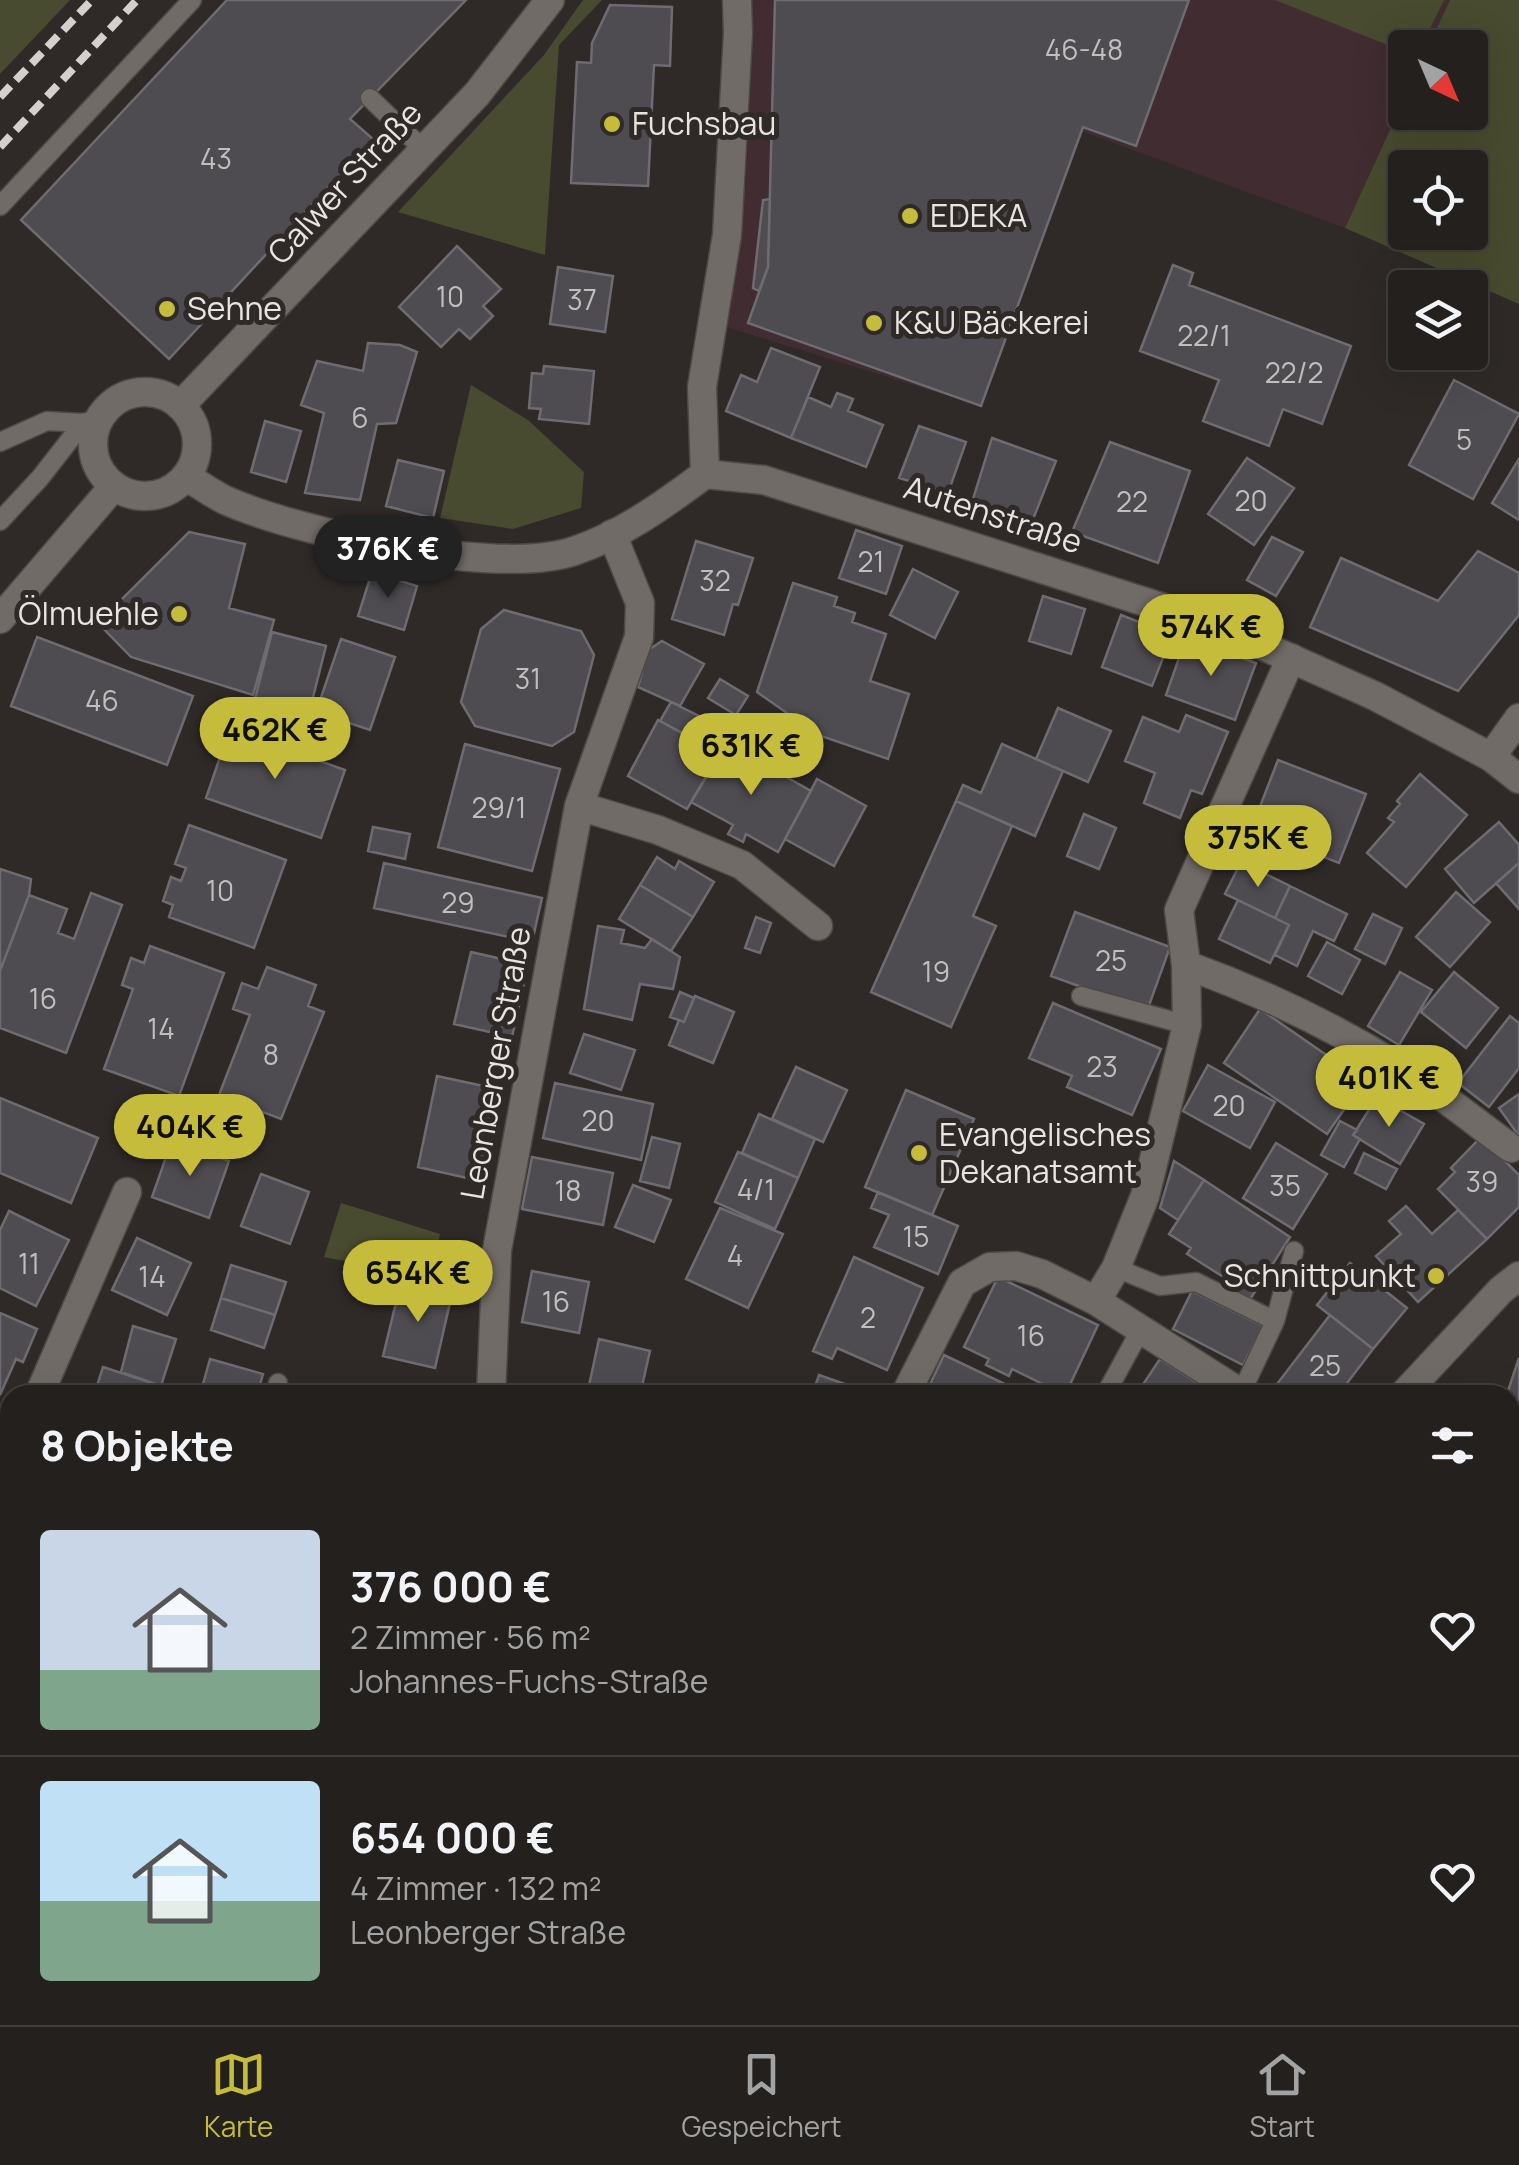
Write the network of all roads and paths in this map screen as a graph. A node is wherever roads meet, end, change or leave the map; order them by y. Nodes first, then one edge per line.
1 (192, 0) edge
2 (550, 0) edge
3 (737, 0) edge
4 (370, 98) dead end
5 (424, 150) junction
6 (0, 206) edge
7 (180, 406) junction
8 (91, 421) junction
9 (0, 442) edge
10 (705, 474) junction
11 (186, 476) junction
12 (114, 486) junction
13 (0, 521) edge
14 (612, 534) junction
15 (0, 619) edge
16 (1291, 658) junction
17 (1519, 718) edge
18 (1491, 758) junction
19 (1519, 779) edge
20 (579, 806) junction
21 (818, 926) dead end
22 (1186, 965) junction
23 (1081, 996) dead end
24 (1188, 1025) junction
25 (1515, 1144) edge
26 (127, 1192) dead end
27 (1294, 1251) dead end
28 (1116, 1268) junction
29 (1519, 1276) edge
30 (1096, 1301) junction
31 (1275, 1321) junction
32 (1141, 1329) junction
33 (43, 1385) edge
34 (491, 1385) edge
35 (910, 1385) edge
36 (1110, 1385) edge
37 (1229, 1385) edge
38 (1247, 1385) edge
39 (1411, 1385) edge

1 - 6 lane
2 - 5 street, Calwer Straße
3 - 10 street
4 - 5 lane
5 - 7 street, Calwer Straße
7 - 8 street
7 - 11 street
8 - 9 lane
8 - 12 street
8 - 13 lane
10 - 14 street
10 - 16 street, Autenstraße
11 - 12 street
11 - 14 street
12 - 15 street
14 - 20 street, Leonberger Straße
16 - 18 street, Autenstraße
16 - 22 street
17 - 18 street
18 - 19 street, Autenstraße
20 - 21 street
20 - 34 street, Leonberger Straße
22 - 24 street
22 - 25 street
23 - 24 lane
24 - 28 street
26 - 33 street
27 - 31 lane
28 - 30 street
28 - 31 lane
29 - 39 street
30 - 32 street
30 - 35 street
31 - 38 lane
32 - 36 lane
32 - 37 street

